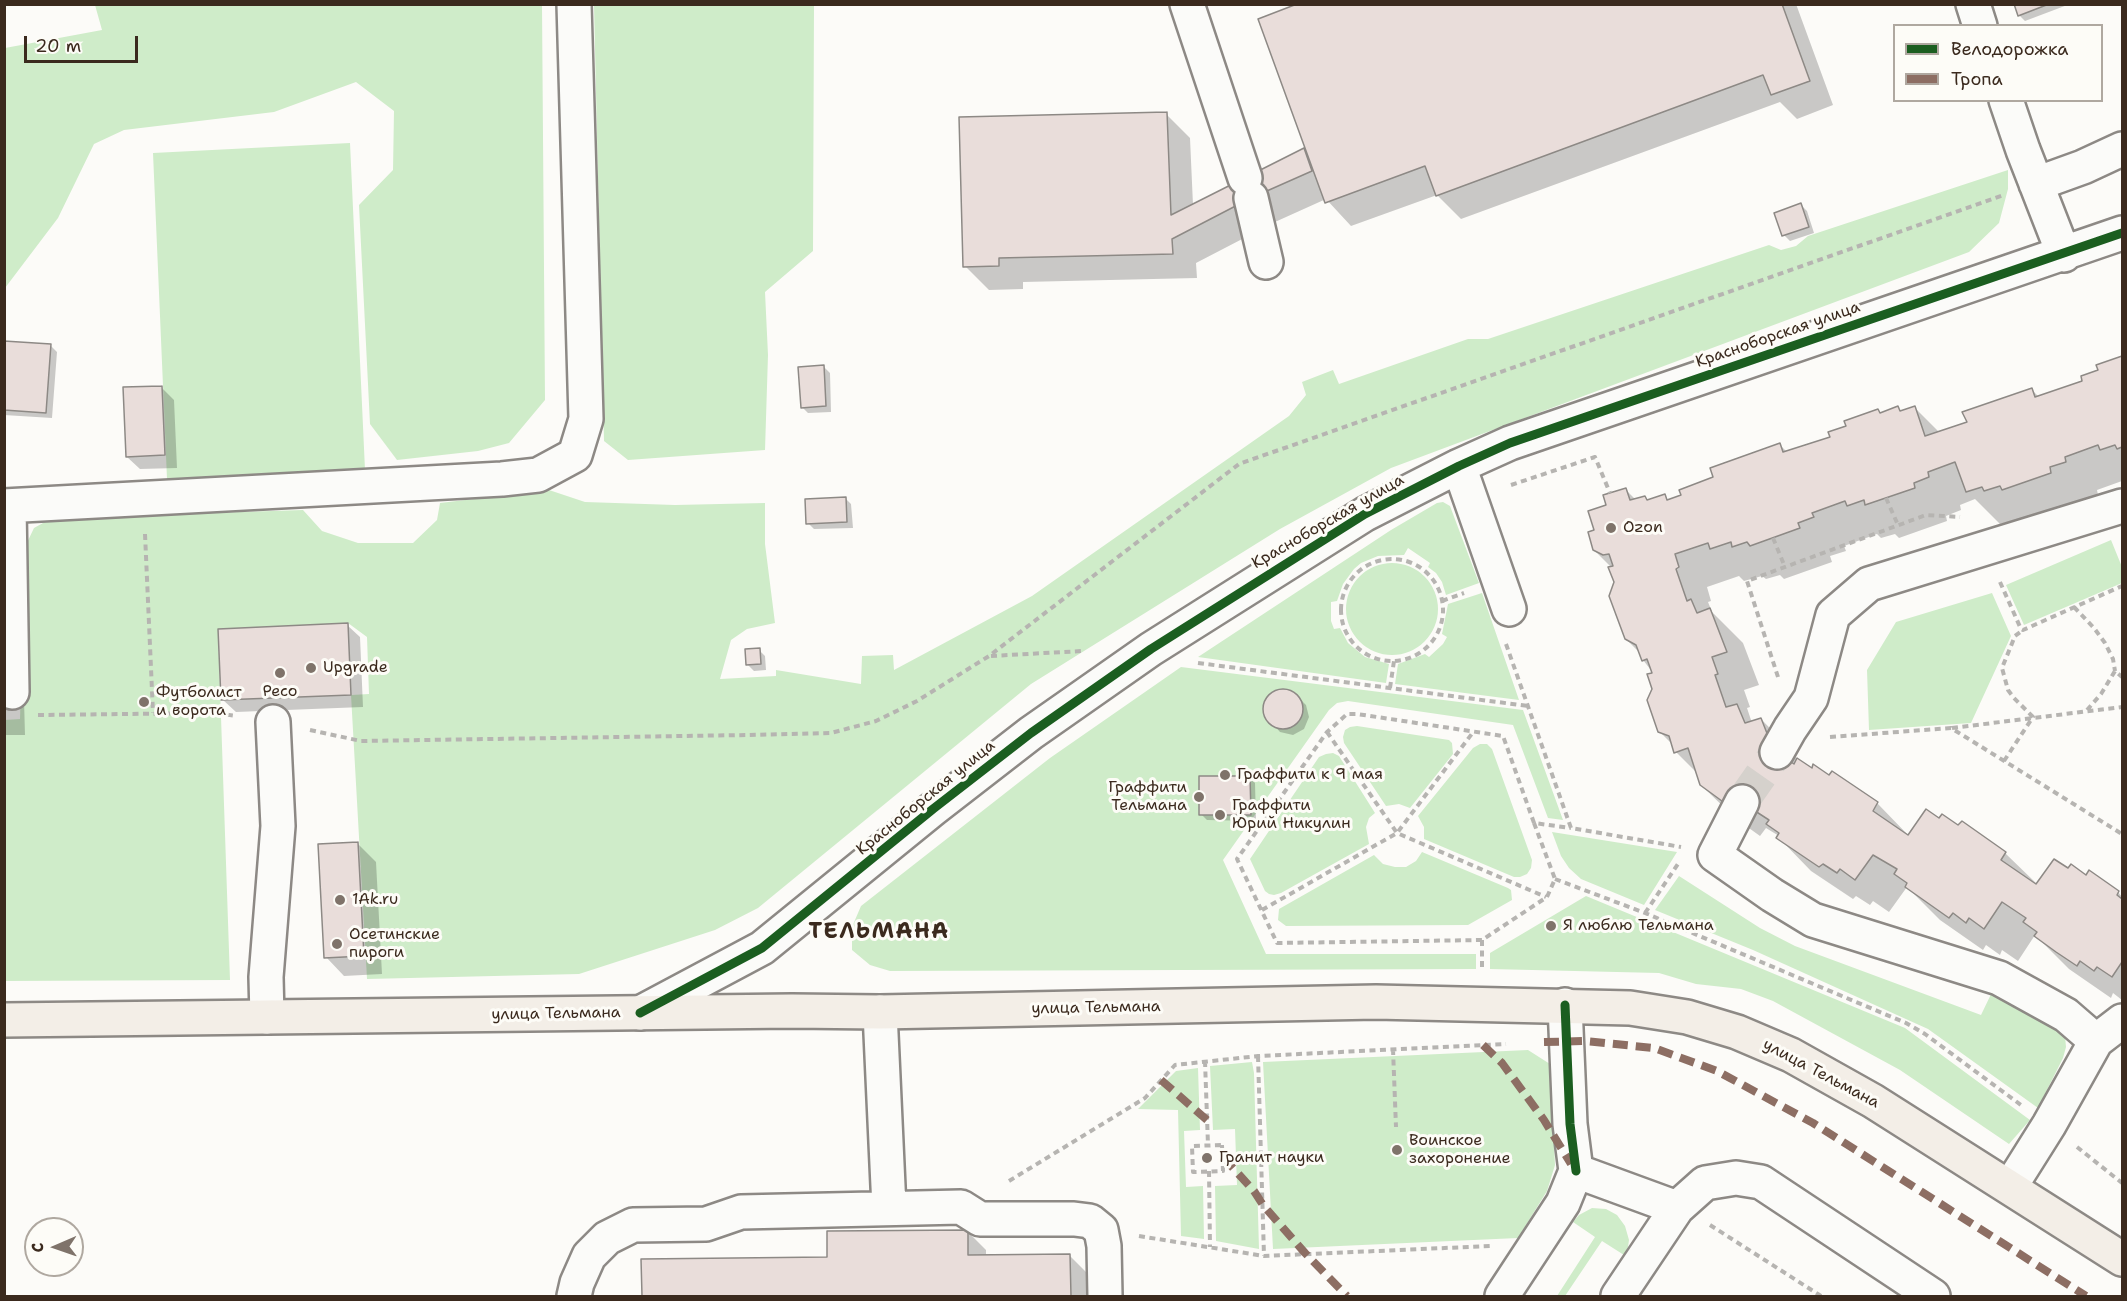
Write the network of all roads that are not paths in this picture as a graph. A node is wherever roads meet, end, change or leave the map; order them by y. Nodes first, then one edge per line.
1 (574, 4) edge
2 (1186, 4) edge
3 (1973, 4) edge
4 (1979, 24) edge
5 (2007, 102) edge
6 (2122, 149) edge
7 (2036, 184) junction
8 (2122, 233) edge
9 (2064, 255) junction
10 (1266, 262) dead end
11 (1459, 466) junction
12 (7, 506) edge
13 (2122, 506) edge
14 (1509, 609) dead end
15 (8, 616) edge
16 (20, 704) road end
17 (273, 722) dead end
18 (1780, 746) tunnel mouth
19 (1742, 802) tunnel mouth
20 (1565, 1005) junction
21 (880, 1012) junction
22 (640, 1013) junction
23 (267, 1017) junction
24 (4, 1020) edge
25 (2122, 1021) edge
26 (2096, 1041) junction
27 (1576, 1171) junction
28 (2010, 1187) junction
29 (889, 1208) junction
30 (1677, 1208) junction
31 (2122, 1259) edge
32 (574, 1296) edge
33 (1105, 1296) edge
34 (1502, 1296) edge
35 (1618, 1296) edge
36 (1934, 1296) edge

1 - 12 street
2 - 10 street
3 - 4 street
5 - 7 street
6 - 7 street
7 - 9 street
8 - 9 street, Красноборская улица
9 - 11 street, Красноборская улица
11 - 14 street
11 - 22 street, Красноборская улица
12 - 15 street
13 - 18 street
15 - 16 street
17 - 23 street
19 - 26 street
20 - 21 main road, улица Тельмана
20 - 27 street
20 - 28 main road, улица Тельмана
21 - 22 main road, улица Тельмана
21 - 29 street
22 - 23 main road, улица Тельмана
23 - 24 main road, улица Тельмана
25 - 26 street
26 - 28 street
27 - 30 street
27 - 34 street
28 - 31 main road, улица Тельмана
29 - 32 street
29 - 33 street
30 - 35 street
30 - 36 street

